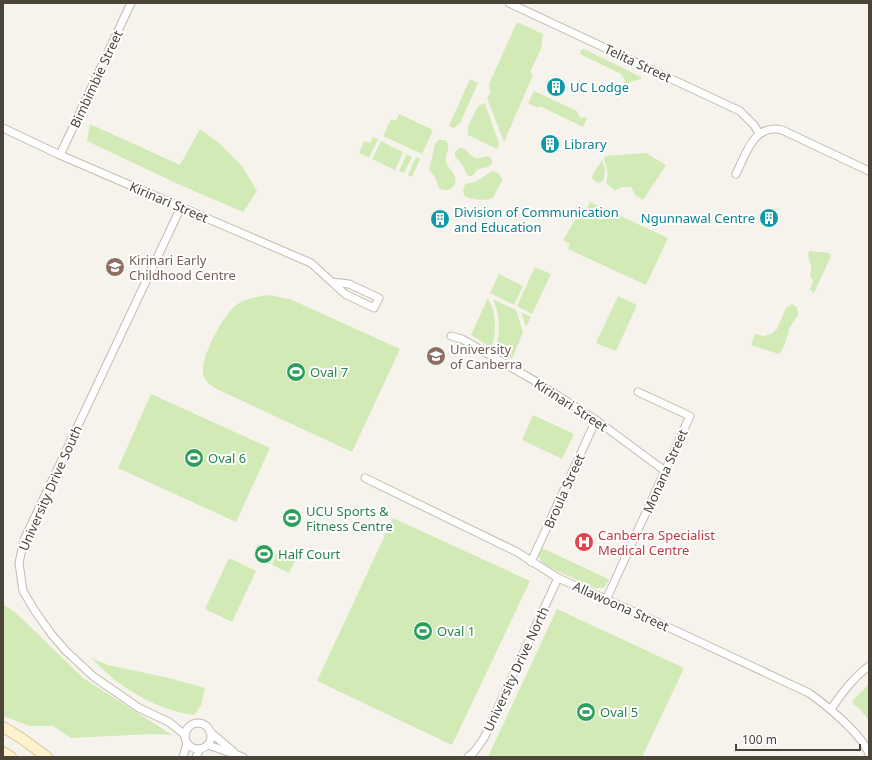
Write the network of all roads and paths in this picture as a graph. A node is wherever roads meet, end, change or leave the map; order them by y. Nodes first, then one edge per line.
1 (131, 3) edge
2 (509, 3) edge
3 (3, 128) edge
4 (759, 133) junction
5 (60, 155) junction
6 (869, 171) edge
7 (736, 174) dead end
8 (181, 207) junction
9 (332, 282) junction
10 (451, 336) dead end
11 (638, 392) dead end
12 (596, 420) junction
13 (665, 471) junction
14 (364, 478) dead end
15 (531, 562) junction
16 (558, 578) junction
17 (606, 600) junction
18 (869, 666) edge
19 (831, 709) junction
20 (169, 722) junction
21 (190, 726) junction
22 (3, 728) edge
23 (210, 732) junction
24 (185, 735) junction
25 (187, 743) junction
26 (208, 745) junction
27 (200, 749) junction
28 (868, 750) edge
29 (3, 752) edge
30 (240, 756) edge
31 (11, 757) edge
32 (47, 757) edge
33 (183, 757) edge
34 (196, 757) edge
35 (468, 757) edge

1 - 5 street, Bimbimbie Street
2 - 4 street, Telita Street
3 - 5 street, Kirinari Street
4 - 6 street
4 - 7 street
5 - 8 street, Kirinari Street
8 - 9 street, Kirinari Street
8 - 20 street, University Drive South
9 - 9 street, Kirinari Street
10 - 12 street, Kirinari Street
11 - 13 street, Monana Street
12 - 13 street, Kirinari Street
12 - 15 street, Broula Street
13 - 17 street, Monana Street
14 - 15 street, Allawoona Street
15 - 16 street, Allawoona Street
16 - 17 street, Allawoona Street
16 - 35 street, University Drive North
17 - 19 street, Allawoona Street
18 - 19 street
19 - 28 street, Allawoona Street
20 - 21 street, University Drive South
20 - 24 street, University Drive South
21 - 23 street
21 - 24 street
22 - 32 main road
23 - 26 street
23 - 30 street
24 - 25 street
25 - 27 street
25 - 33 street
26 - 27 street
26 - 30 street
27 - 34 street
29 - 31 main road

